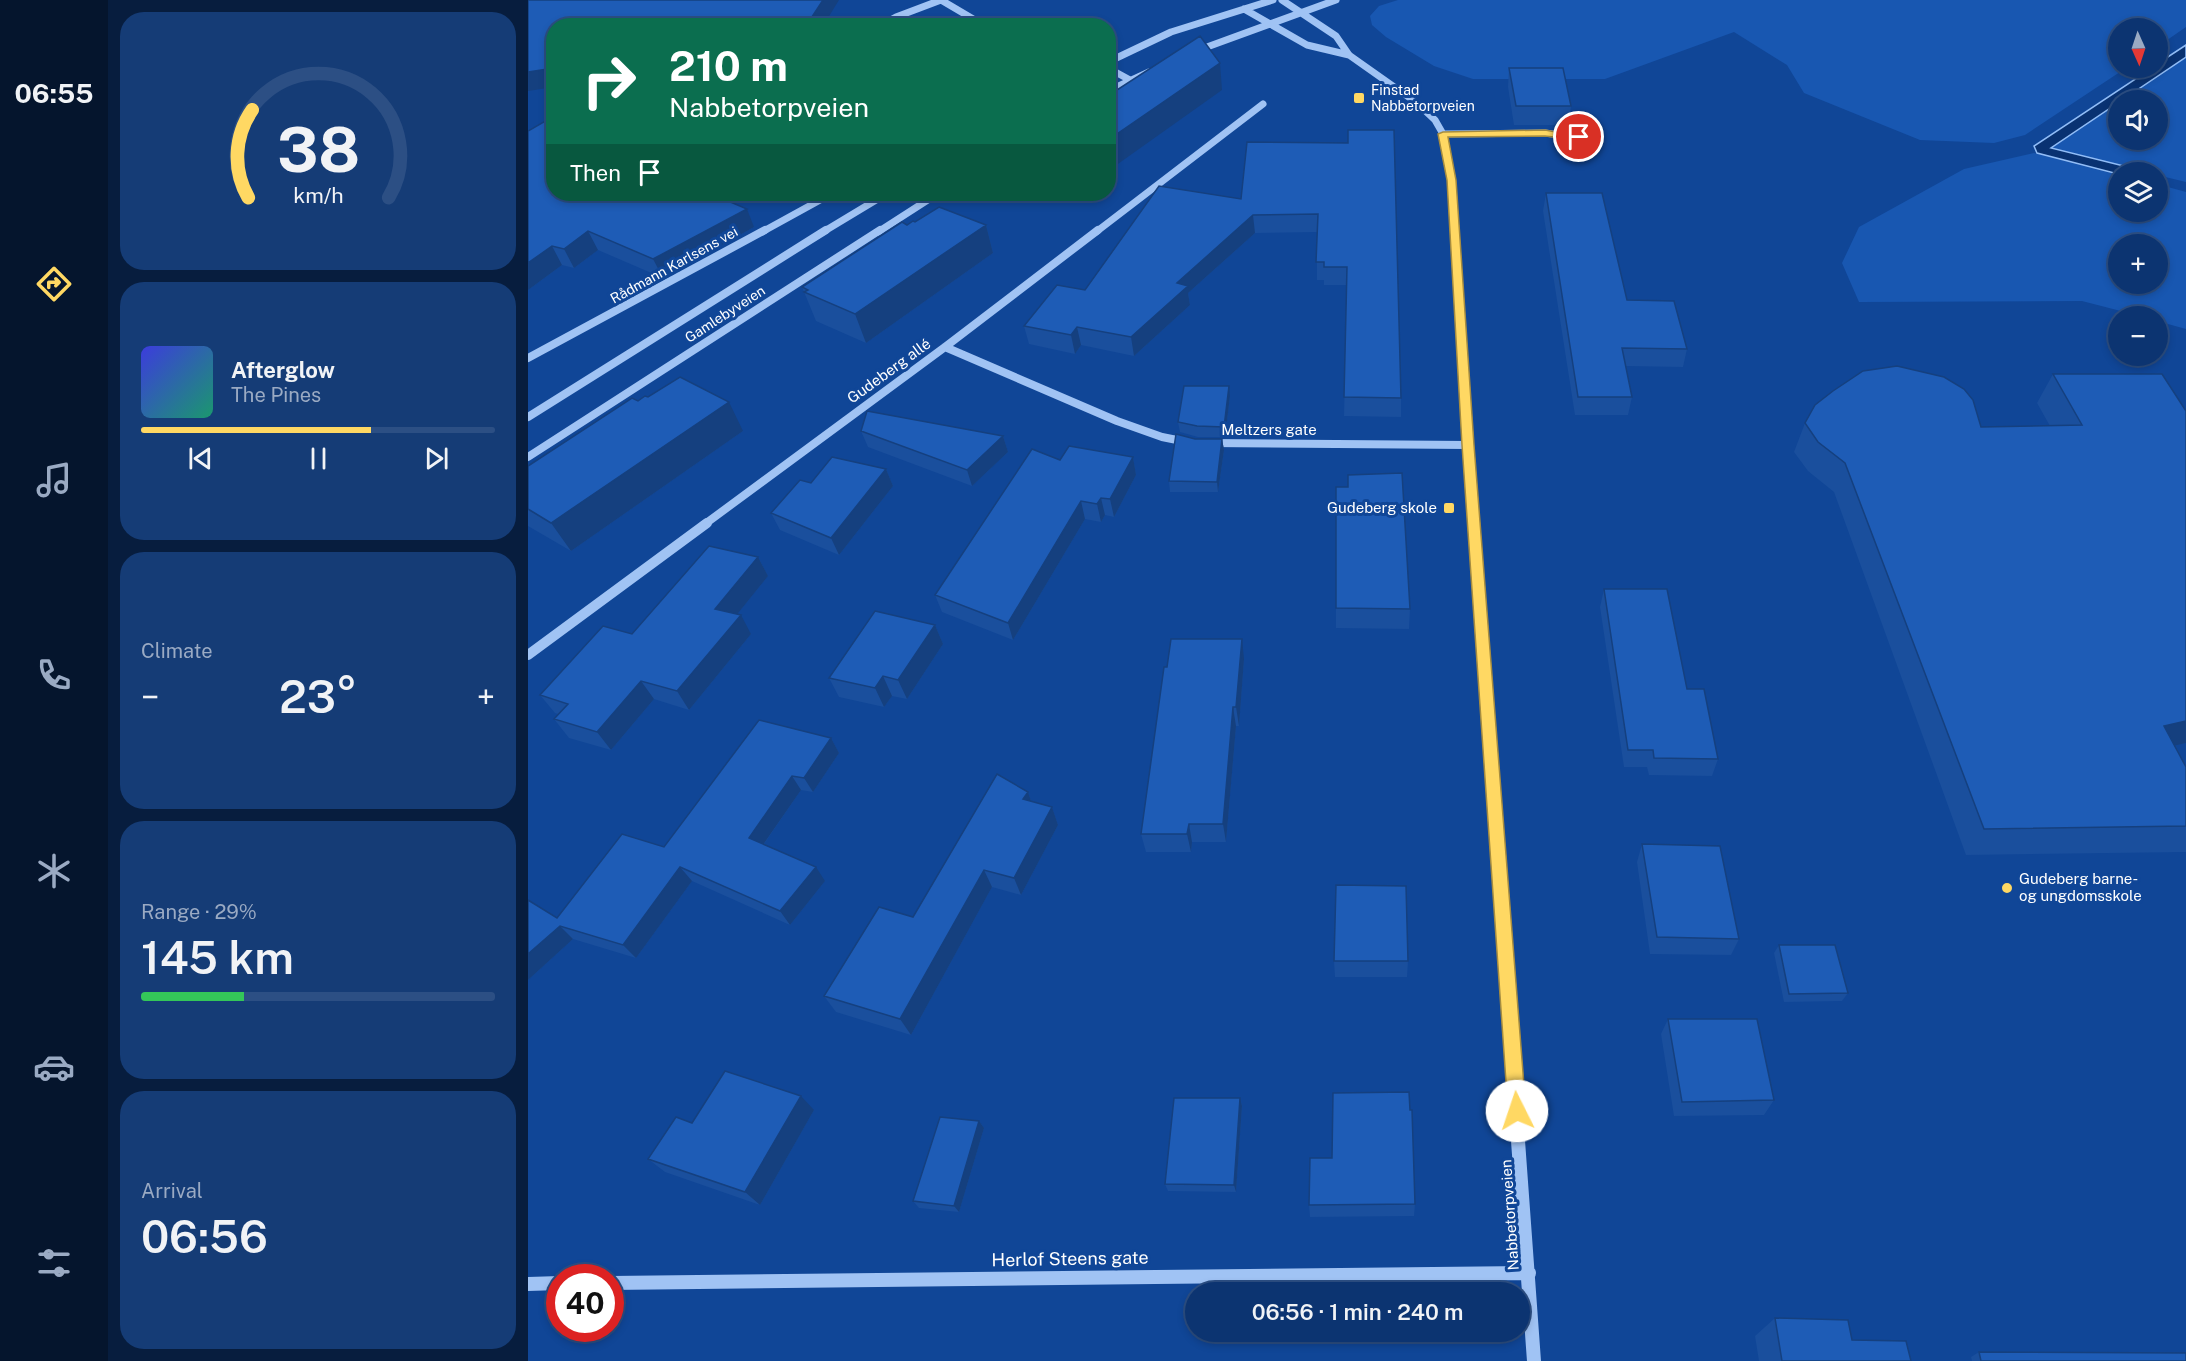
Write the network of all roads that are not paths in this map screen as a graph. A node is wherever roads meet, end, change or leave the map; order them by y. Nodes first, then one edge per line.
1 (941, 0) edge
2 (1273, 0) edge
3 (1282, 0) edge
4 (1336, 0) edge
5 (1244, 9) junction
6 (1301, 11) junction
7 (893, 18) edge
8 (973, 18) edge
9 (1270, 24) junction
10 (1189, 54) edge
11 (1349, 55) junction
12 (1116, 58) edge
13 (1159, 67) edge
14 (1116, 72) edge
15 (1130, 80) junction
16 (1116, 87) edge
17 (1263, 104) dead end
18 (1443, 134) junction
19 (1596, 140) dead end
20 (818, 201) edge
21 (874, 201) edge
22 (926, 201) edge
23 (945, 347) junction
24 (528, 358) edge
25 (528, 417) edge
26 (1468, 445) junction
27 (528, 457) edge
28 (528, 655) edge
29 (1529, 1273) junction
30 (546, 1283) edge
31 (624, 1283) edge
32 (528, 1284) edge
33 (1534, 1361) edge

1 - 7 street
1 - 8 street
2 - 5 street
3 - 6 street, Nabbetorpveien
4 - 6 street
5 - 9 street, Nabbetorpveien
5 - 12 street
6 - 9 street
6 - 11 street, Nabbetorpveien
9 - 10 street
9 - 11 street, Nabbetorpveien
11 - 18 street, Nabbetorpveien
13 - 15 street
14 - 15 street
15 - 16 street
17 - 23 street, Gudeberg allé
18 - 19 street
18 - 26 street, Nabbetorpveien
20 - 24 street, Rådmann Karlsens vei
21 - 25 street, Gamlebyveien
22 - 27 street, Gamlebyveien
23 - 26 street, Meltzers gate
23 - 28 street, Gudeberg allé
26 - 29 street, Nabbetorpveien
29 - 31 street, Herlof Steens gate
29 - 33 street, Nabbetorpveien
30 - 32 street

